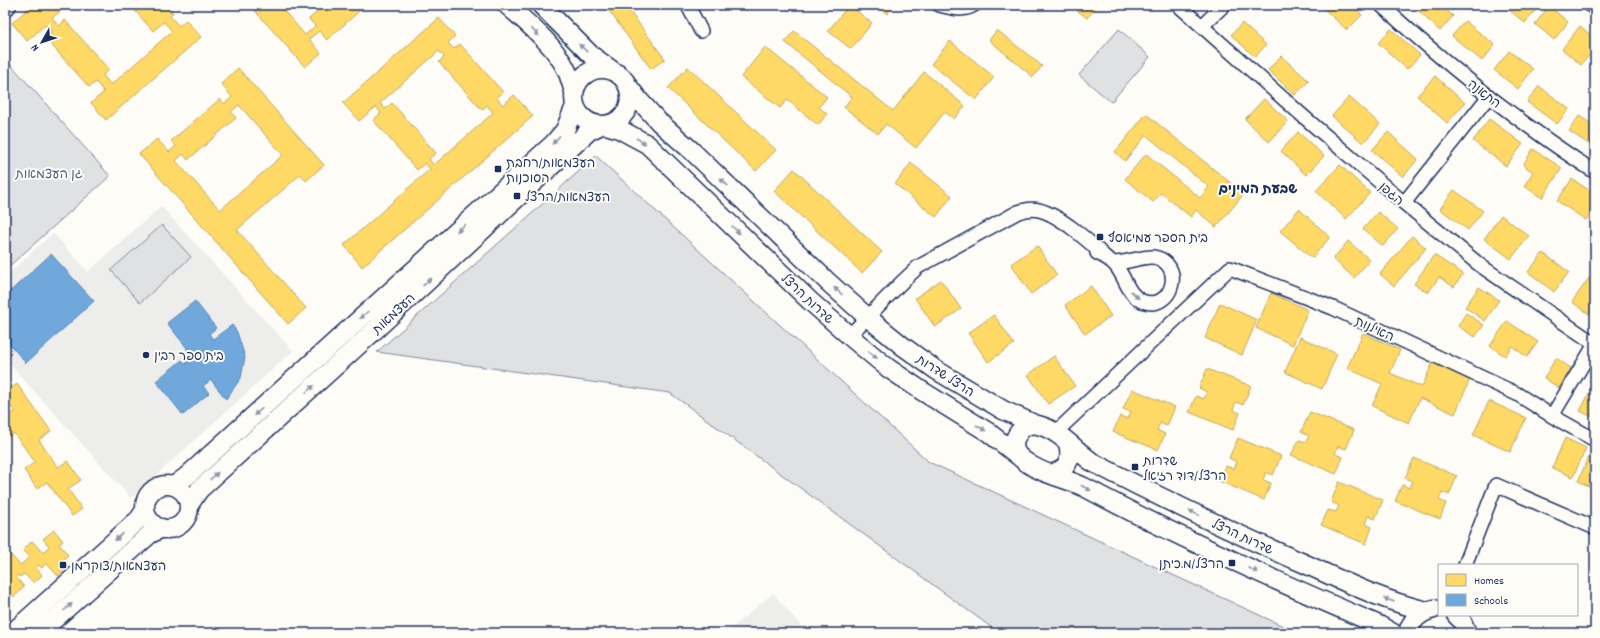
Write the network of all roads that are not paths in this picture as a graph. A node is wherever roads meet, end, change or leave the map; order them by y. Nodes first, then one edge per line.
1 (507, 5) edge
2 (541, 5) edge
3 (690, 5) edge
4 (939, 5) edge
5 (974, 5) edge
6 (1178, 5) edge
7 (1224, 5) edge
8 (1381, 5) edge
9 (1590, 5) edge
10 (1595, 9) edge
11 (1202, 26) junction
12 (701, 31) dead end
13 (614, 71) junction
14 (628, 86) junction
15 (1489, 96) junction
16 (574, 99) junction
17 (603, 125) junction
18 (1595, 172) edge
19 (1404, 203) junction
20 (1109, 260) junction
21 (867, 317) junction
22 (849, 336) junction
23 (1595, 344) edge
24 (1552, 416) junction
25 (1032, 423) junction
26 (1062, 438) junction
27 (1595, 440) edge
28 (1022, 460) junction
29 (1050, 474) junction
30 (174, 486) junction
31 (189, 505) junction
32 (145, 510) junction
33 (162, 528) junction
34 (1595, 528) edge
35 (1465, 564) edge
36 (1433, 610) edge
37 (1461, 623) edge
38 (12, 633) edge
39 (39, 633) edge
40 (1393, 633) edge
41 (1408, 633) edge
42 (1475, 633) edge

1 -> 16 main road
13 -> 2 main road
3 - 12 street
4 - 5 street
6 - 11 street, הגפן
7 - 11 street
8 - 15 street, התאנה
9 - 10 street
11 - 19 street, הגפן
13 - 14 main road
13 - 16 main road
14 - 17 main road
21 -> 14 main road, שדרות הרצל
15 - 18 street, התאנה
15 - 19 street
16 - 17 main road
16 -> 30 main road, העצמאות
17 -> 22 main road, שדרות הרצל
31 -> 17 main road, העצמאות
19 - 23 street, הגפן
20 -> 20 street
20 - 21 street
21 - 22 street
21 - 25 main road, הרצל שדרות
22 -> 28 main road, שדרות הרצל
23 - 24 street
24 - 26 street, האילנות
24 - 27 street, האילנות
25 - 26 main road
25 - 28 main road
26 - 29 main road
36 -> 26 main road, שדרות הרצל
28 - 29 main road
29 -> 40 main road, שדרות הרצל
30 - 31 main road
30 - 32 main road
31 - 33 main road
32 - 33 main road
32 -> 38 main road
39 -> 33 main road
34 - 35 street
36 - 41 main road
37 - 42 main road

